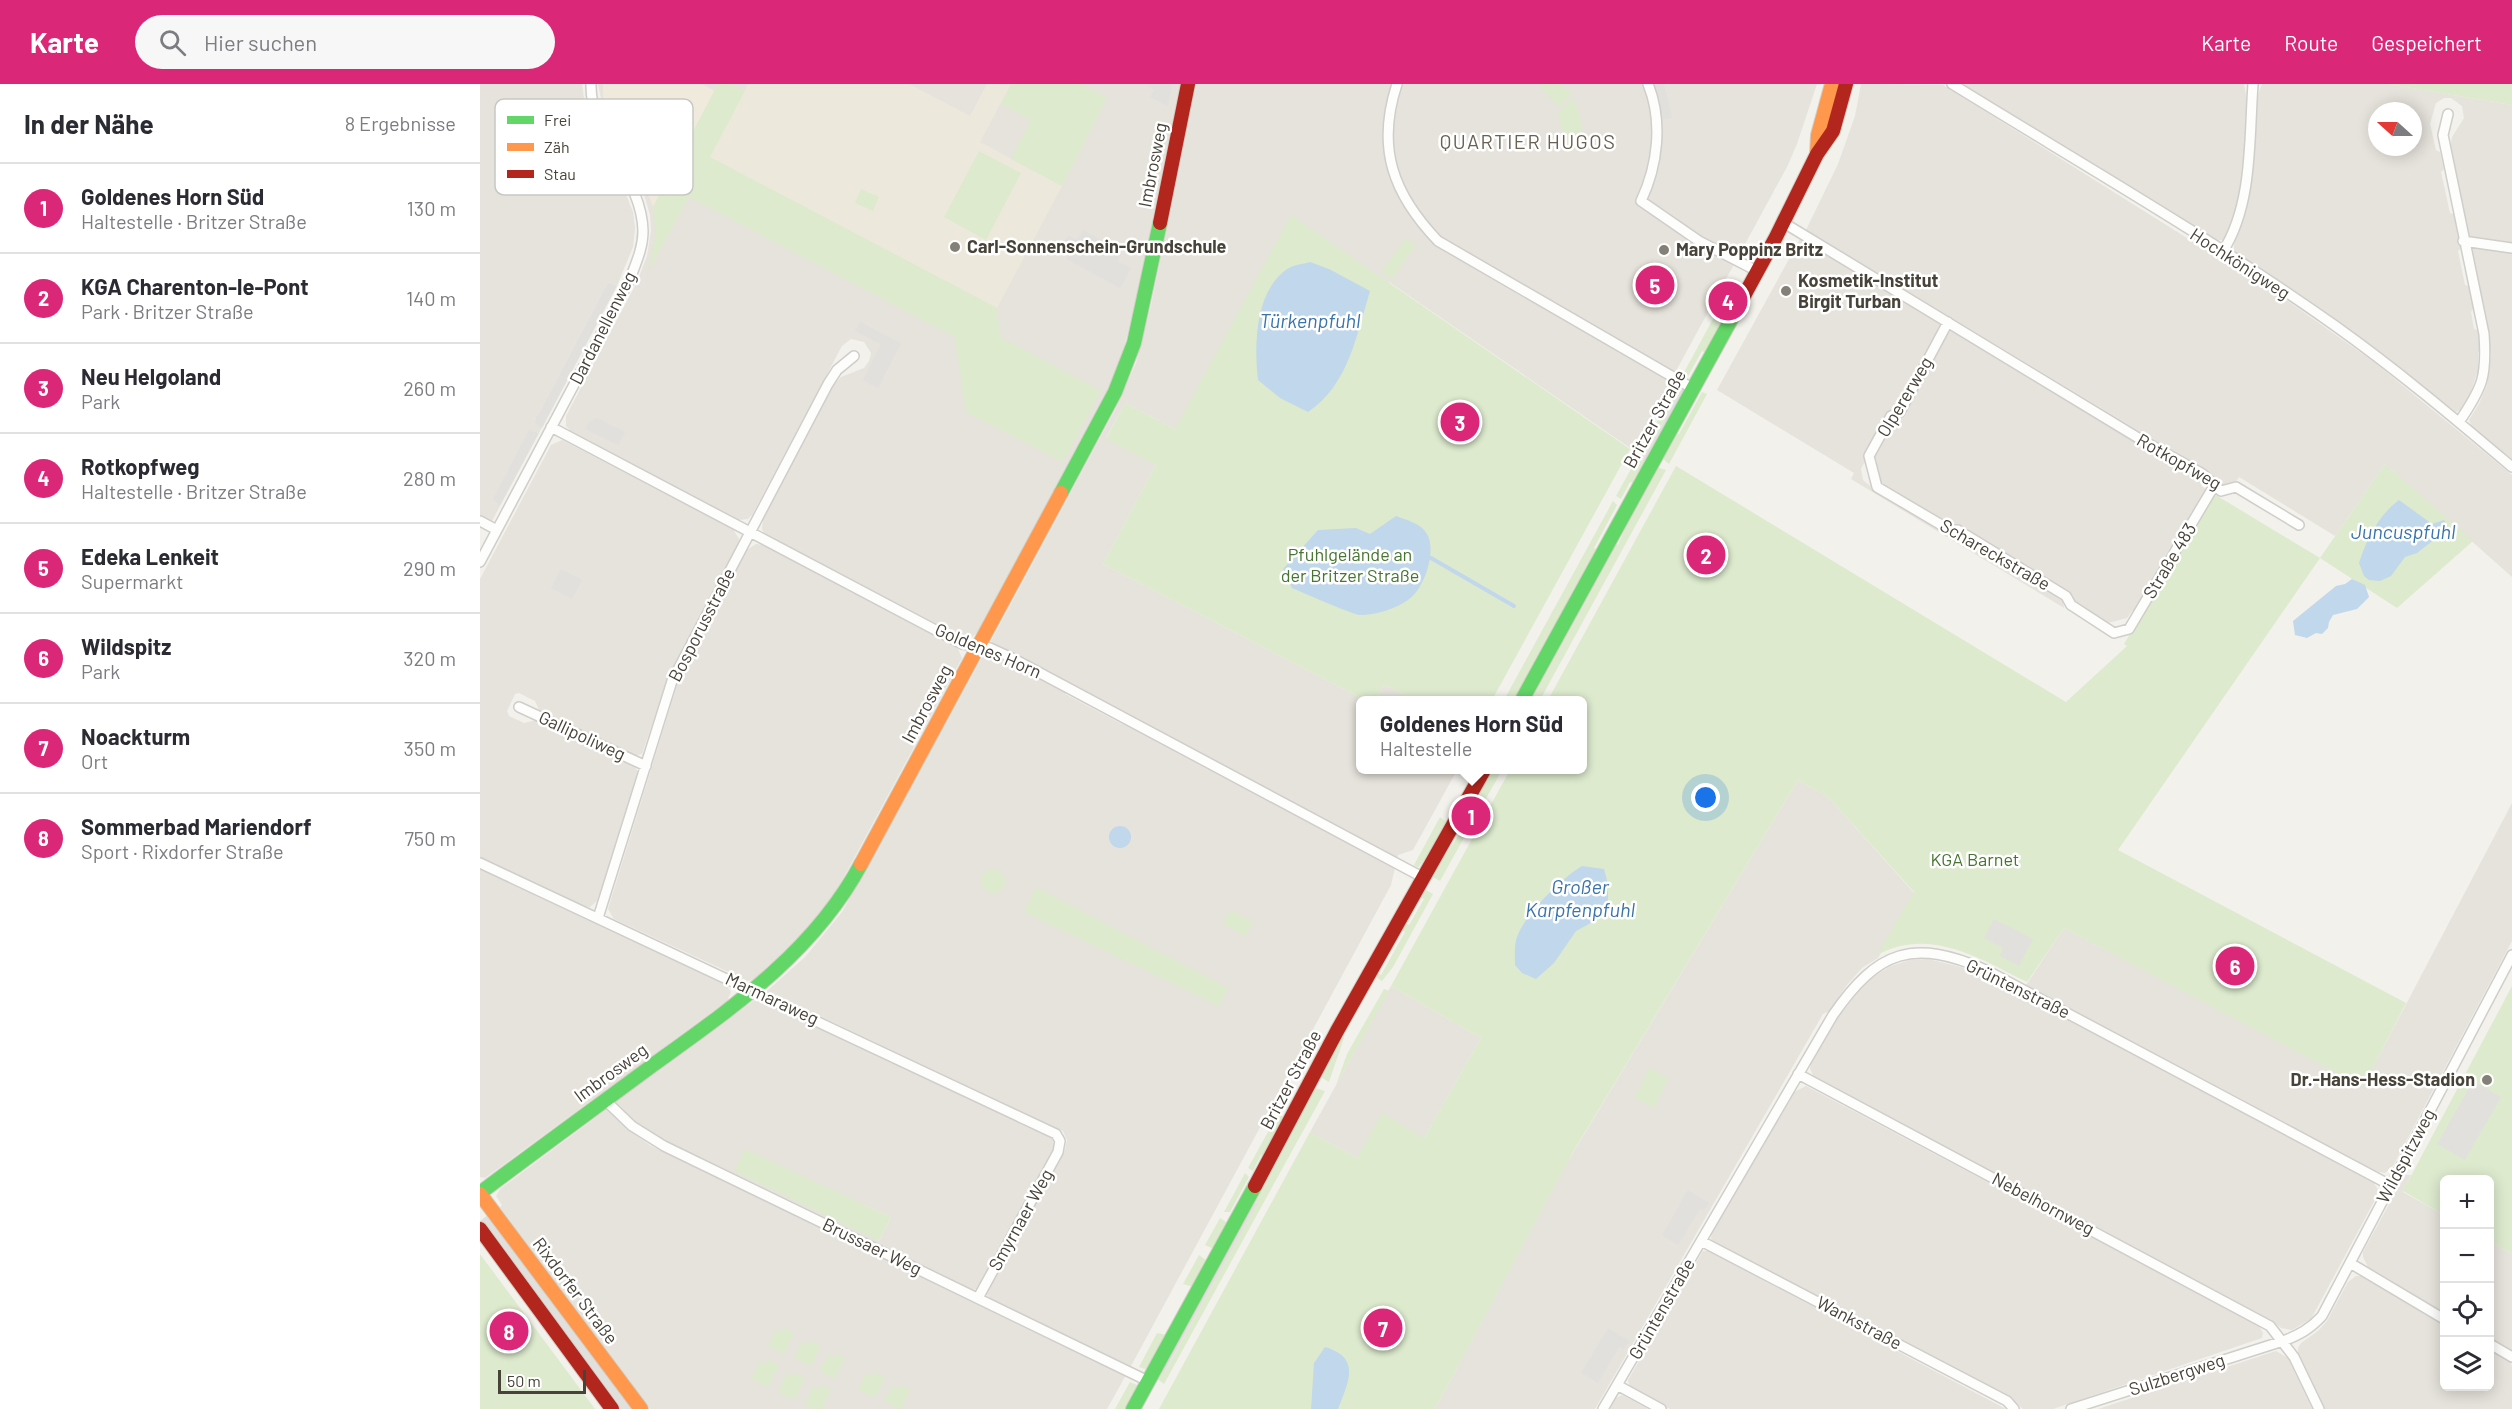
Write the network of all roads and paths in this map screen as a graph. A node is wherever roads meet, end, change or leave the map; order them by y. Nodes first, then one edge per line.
1 (591, 84) edge
2 (1188, 84) edge
3 (1397, 84) edge
4 (1648, 84) edge
5 (1832, 84) edge
6 (1845, 84) edge
7 (1952, 84) edge
8 (2253, 84) edge
9 (592, 99) edge
10 (2448, 114) dead end
11 (1817, 154) junction
12 (635, 195) edge
13 (1784, 223) junction
14 (2463, 241) junction
15 (2512, 248) edge
16 (2223, 251) junction
17 (1757, 271) junction
18 (1948, 322) junction
19 (854, 356) dead end
20 (1692, 388) junction
21 (2459, 422) junction
22 (551, 428) junction
23 (2512, 467) edge
24 (1873, 473) joint
25 (2214, 486) junction
26 (480, 521) edge
27 (2299, 525) dead end
28 (497, 530) junction
29 (751, 532) junction
30 (480, 561) edge
31 (2122, 631) joint
32 (978, 647) junction
33 (1524, 696) edge
34 (519, 707) dead end
35 (646, 766) junction
36 (1482, 774) edge
37 (480, 863) edge
38 (1424, 878) junction
39 (598, 918) junction
40 (2512, 955) edge
41 (754, 991) junction
42 (1798, 1074) junction
43 (605, 1100) junction
44 (1060, 1141) joint
45 (2390, 1185) junction
46 (480, 1194) edge
47 (480, 1229) edge
48 (1701, 1241) junction
49 (2350, 1263) junction
50 (978, 1298) junction
51 (2440, 1315) edge
52 (2283, 1341) junction
53 (2494, 1346) edge
54 (2512, 1357) edge
55 (1148, 1381) junction
56 (1617, 1385) junction
57 (612, 1409) edge
58 (641, 1409) edge
59 (1133, 1409) edge
60 (1604, 1409) edge
61 (1661, 1409) edge
62 (2014, 1409) edge
63 (2071, 1409) edge
64 (2319, 1409) edge

1 - 9 street, Dardanellenweg
2 - 32 street, Imbrosweg
3 - 20 street
4 - 17 street
5 - 11 street, Britzer Straße
6 - 11 street, Britzer Straße
7 - 16 street, Hochkönigweg
8 - 16 street
10 - 14 street
11 - 13 street, Britzer Straße
12 - 22 street, Dardanellenweg
13 - 17 street, Britzer Straße
13 - 18 street, Rotkopfweg
14 - 15 street
14 - 21 street
16 - 21 street, Hochkönigweg
17 - 20 street, Britzer Straße
18 - 24 street, Olpererweg
18 - 25 street, Rotkopfweg
19 - 29 street, Bosporusstraße
20 - 33 street, Britzer Straße
21 - 23 street, Hochkönigweg
22 - 28 street, Dardanellenweg
22 - 29 street, Goldenes Horn
24 - 31 street, Schareckstraße
25 - 27 street, Rotkopfweg
25 - 31 street, Straße 483
26 - 28 street
28 - 30 street, Dardanellenweg
29 - 32 street, Goldenes Horn
29 - 35 street, Bosporusstraße
32 - 38 street, Goldenes Horn
32 - 41 street, Imbrosweg
34 - 35 street, Gallipoliweg
35 - 39 street, Bosporusstraße
36 - 38 street, Britzer Straße
37 - 39 street, Marmaraweg
38 - 55 street, Britzer Straße
39 - 41 street, Marmaraweg
40 - 45 street, Wildspitzweg
41 - 43 street, Imbrosweg
41 - 44 street, Marmaraweg
42 - 45 street, Grüntenstraße
42 - 48 street, Grüntenstraße
42 - 52 street, Nebelhornweg
43 - 46 street, Imbrosweg
43 - 50 street, Brussaer Weg
44 - 50 street, Smyrnaer Weg
45 - 49 street, Wildspitzweg
46 - 58 street, Rixdorfer Straße
47 - 57 street
48 - 56 street, Grüntenstraße
48 - 62 street, Wankstraße
49 - 51 street
49 - 52 street, Wildspitzweg
50 - 55 street, Brussaer Weg
52 - 63 street, Sulzbergweg
52 - 64 street, Nebelhornweg
53 - 54 street
55 - 59 street, Britzer Straße
56 - 60 street, Grüntenstraße
56 - 61 street

